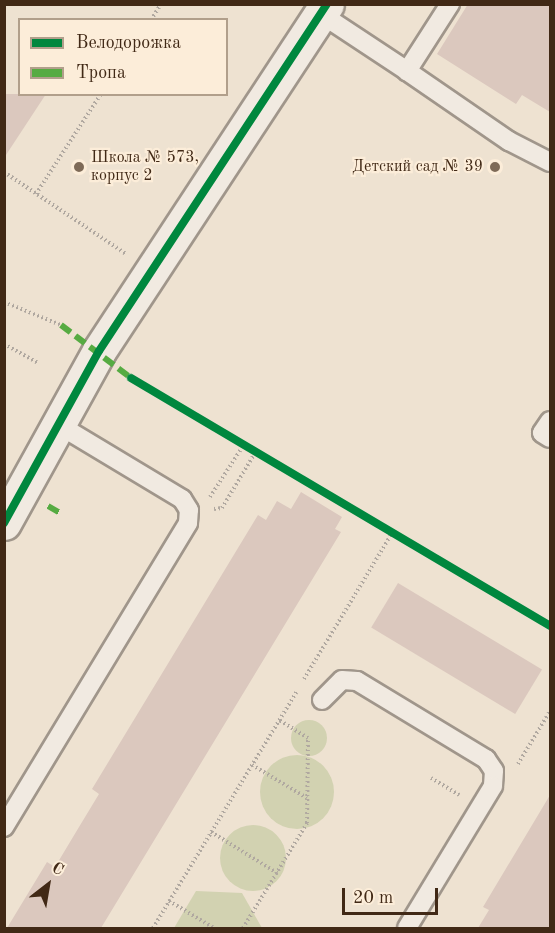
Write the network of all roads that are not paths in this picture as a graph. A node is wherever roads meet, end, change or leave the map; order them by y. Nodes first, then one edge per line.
1 (450, 4) edge
2 (324, 9) edge
3 (407, 71) junction
4 (550, 162) edge
5 (550, 421) edge
6 (57, 424) junction
7 (550, 438) edge
8 (4, 523) edge
9 (321, 700) dead end
10 (4, 827) edge
11 (407, 928) edge

1 - 3 lane
2 - 3 lane
2 - 6 street
3 - 4 lane
5 - 7 lane
6 - 8 street
6 - 10 lane
9 - 11 lane

